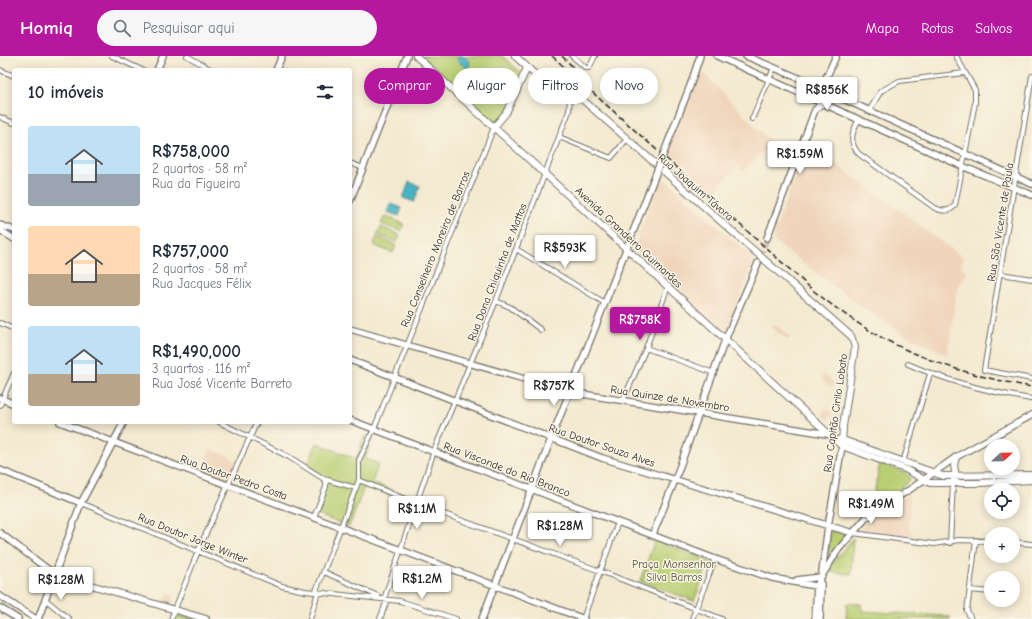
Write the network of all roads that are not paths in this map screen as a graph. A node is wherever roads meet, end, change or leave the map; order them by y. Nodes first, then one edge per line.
1 (112, 56) edge
2 (163, 56) edge
3 (187, 56) edge
4 (282, 56) edge
5 (407, 56) edge
6 (416, 56) edge
7 (515, 56) edge
8 (572, 56) edge
9 (595, 56) edge
10 (700, 56) edge
11 (717, 56) edge
12 (746, 56) edge
13 (836, 56) edge
14 (956, 56) edge
15 (138, 68) edge
16 (158, 68) edge
17 (208, 68) edge
18 (277, 68) edge
19 (527, 68) joint
20 (774, 68) junction
21 (0, 70) edge
22 (964, 73) junction
23 (12, 75) edge
24 (1032, 76) edge
25 (769, 79) junction
26 (817, 87) junction
27 (828, 92) junction
28 (814, 99) junction
29 (822, 103) junction
30 (570, 104) edge
31 (587, 104) edge
32 (870, 111) junction
33 (0, 117) edge
34 (859, 119) junction
35 (752, 120) dead end
36 (12, 122) edge
37 (494, 127) junction
38 (559, 137) junction
39 (627, 139) junction
40 (966, 155) junction
41 (352, 164) edge
42 (962, 166) junction
43 (363, 168) junction
44 (545, 173) junction
45 (1016, 177) junction
46 (1032, 184) edge
47 (1015, 187) junction
48 (1032, 195) edge
49 (352, 196) edge
50 (0, 225) edge
51 (12, 229) edge
52 (0, 230) edge
53 (12, 238) edge
54 (767, 238) tunnel mouth
55 (516, 249) junction
56 (626, 249) junction
57 (758, 263) tunnel mouth
58 (1001, 274) junction
59 (1032, 279) edge
60 (668, 286) junction
61 (496, 301) junction
62 (605, 303) junction
63 (0, 323) edge
64 (12, 328) edge
65 (352, 330) edge
66 (541, 330) dead end
67 (725, 340) junction
68 (406, 345) junction
69 (855, 347) joint
70 (646, 348) junction
71 (352, 361) edge
72 (471, 364) junction
73 (908, 364) dead end
74 (714, 373) junction
75 (930, 374) junction
76 (12, 377) edge
77 (394, 378) junction
78 (1032, 379) edge
79 (570, 392) junction
80 (1, 399) edge
81 (1031, 399) edge
82 (456, 401) junction
83 (623, 401) junction
84 (12, 403) edge
85 (0, 405) edge
86 (699, 413) junction
87 (1032, 415) edge
88 (352, 421) edge
89 (65, 424) edge
90 (123, 424) edge
91 (223, 424) edge
92 (256, 424) edge
93 (374, 429) junction
94 (827, 434) junction
95 (250, 436) junction
96 (551, 438) junction
97 (113, 443) junction
98 (843, 443) junction
99 (434, 451) junction
100 (956, 457) junction
101 (903, 462) junction
102 (0, 470) edge
103 (932, 473) junction
104 (1032, 475) edge
105 (956, 477) junction
106 (324, 479) junction
107 (359, 480) junction
108 (675, 480) junction
109 (924, 480) junction
110 (1032, 480) edge
111 (953, 483) junction
112 (229, 486) junction
113 (356, 488) junction
114 (532, 490) junction
115 (81, 503) junction
116 (417, 504) junction
117 (314, 517) junction
118 (618, 522) junction
119 (828, 526) junction
120 (341, 528) junction
121 (0, 533) edge
122 (853, 533) junction
123 (653, 534) junction
124 (512, 539) junction
125 (976, 540) junction
126 (984, 541) edge
127 (950, 543) junction
128 (1020, 543) edge
129 (1032, 544) edge
130 (401, 550) junction
131 (198, 551) junction
132 (715, 559) junction
133 (600, 571) junction
134 (324, 572) junction
135 (54, 574) junction
136 (821, 577) junction
137 (793, 581) junction
138 (495, 584) junction
139 (819, 587) junction
140 (970, 590) junction
141 (317, 591) junction
142 (984, 591) edge
143 (0, 596) edge
144 (386, 599) junction
145 (45, 600) junction
146 (0, 608) edge
147 (174, 609) junction
148 (696, 609) junction
149 (18, 619) edge
150 (37, 619) edge
151 (69, 619) edge
152 (171, 619) edge
153 (206, 619) edge
154 (310, 619) edge
155 (380, 619) edge
156 (456, 619) edge
157 (482, 619) edge
158 (583, 619) edge
159 (692, 619) edge
160 (722, 619) edge
161 (815, 619) edge
162 (820, 619) edge
163 (971, 619) edge

1 - 15 street
2 - 16 main road
3 - 17 street
4 - 18 main road
5 - 43 main road
6 - 37 main road, Avenida Grandeiro Guimarães
7 - 19 main road, Rua Joaquim Távora
8 - 9 street
10 - 56 main road, bridge
11 - 25 main road
12 - 20 main road
13 - 27 main road
14 - 22 street
19 - 37 main road
20 - 25 street
20 - 26 main road
21 - 23 street
22 - 32 street
22 - 40 street
24 - 45 street, Rua São Vicente de Paula
25 - 28 main road
25 - 35 street
26 - 27 main road
26 - 28 main road
27 - 29 main road
27 - 32 main road
28 - 29 main road
29 - 34 main road
29 - 54 main road
30 - 38 street, Rua Dona Chiquinha de Mattos
31 - 39 main road, Rua Joaquim Távora
32 - 40 main road
33 - 36 street
34 - 42 main road
34 - 42 street
37 - 44 main road, Avenida Grandeiro Guimarães
37 - 68 street, Rua Conselheiro Moreira de Barros
38 - 39 street
38 - 44 street, Rua Dona Chiquinha de Mattos
39 - 69 main road, Rua Joaquim Távora
40 - 42 street
40 - 45 main road
41 - 43 street
42 - 47 main road
43 - 49 main road
44 - 55 street, Rua Dona Chiquinha de Mattos
44 - 56 main road, Avenida Grandeiro Guimarães
45 - 46 main road
45 - 47 street, Rua São Vicente de Paula
47 - 48 main road
47 - 58 street, Rua São Vicente de Paula
50 - 51 main road
52 - 53 main road
55 - 61 street, Rua Dona Chiquinha de Mattos
55 - 62 street
56 - 60 main road, Avenida Grandeiro Guimarães
56 - 62 main road
57 - 67 main road
58 - 59 street
58 - 78 street, Rua São Vicente de Paula
60 - 67 main road, Avenida Grandeiro Guimarães
60 - 70 street
61 - 66 street
61 - 72 street, Rua Dona Chiquinha de Mattos
62 - 79 main road
63 - 64 street
65 - 68 main road, Rua Quinze de Novembro
67 - 74 main road
67 - 94 main road, Avenida Grandeiro Guimarães
68 - 72 main road, Rua Quinze de Novembro
68 - 77 street, Rua Conselheiro Moreira de Barros
69 - 98 main road, Rua Capitão Cirilo Lobato
70 - 74 street
70 - 83 street
71 - 77 main road, Rua Doutor Souza Alves
72 - 79 main road, Rua Quinze de Novembro
72 - 82 street, Rua Dona Chiquinha de Mattos
73 - 75 street
74 - 86 main road
75 - 81 street
75 - 101 street
76 - 80 street
77 - 82 main road, Rua Doutor Souza Alves
77 - 93 street, Rua Conselheiro Moreira de Barros
79 - 83 main road, Rua Quinze de Novembro
79 - 96 main road
80 - 84 main road
80 - 85 street
82 - 96 main road, Rua Doutor Souza Alves
82 - 99 street, Rua Dona Chiquinha de Mattos
83 - 86 main road, Rua Quinze de Novembro
86 - 94 main road, Rua Quinze de Novembro
86 - 108 main road
87 - 100 main road
88 - 93 main road, Rua Visconde do Rio Branco
89 - 97 main road, Rua Doutor Pedro Costa
90 - 97 main road
91 - 95 street
92 - 95 street
93 - 99 main road, Rua Visconde do Rio Branco
93 - 107 street, Rua Conselheiro Moreira de Barros
94 - 98 main road, Rua Quinze de Novembro
95 - 106 street
95 - 112 street
96 - 108 main road, Rua Doutor Souza Alves
96 - 114 main road
97 - 112 main road, Rua Doutor Pedro Costa
97 - 115 main road
98 - 101 main road, Rua Quinze de Novembro
98 - 109 main road, Rua Quinze de Novembro
98 - 119 main road, Rua Capitão Cirilo Lobato
99 - 114 main road, Rua Visconde do Rio Branco
99 - 116 street, Rua Dona Chiquinha de Mattos
100 - 103 main road
100 - 105 main road
101 - 103 main road, Rua Quinze de Novembro
102 - 115 main road, Rua Doutor Jorge Winter
103 - 105 main road, Rua Quinze de Novembro
103 - 109 main road
104 - 105 main road, Rua Quinze de Novembro
105 - 111 main road
106 - 113 street
106 - 117 street
107 - 113 street
107 - 116 street
108 - 119 main road, Rua Doutor Souza Alves
108 - 123 main road
109 - 111 main road
109 - 122 main road
110 - 111 main road
111 - 127 street
112 - 117 main road, Rua Doutor Pedro Costa
112 - 131 street
113 - 120 street
114 - 118 main road, Rua Visconde do Rio Branco
114 - 124 main road
115 - 131 street, Rua Doutor Jorge Winter
115 - 135 main road
116 - 124 street
116 - 130 street, Rua Dona Chiquinha de Mattos
117 - 120 main road, Rua Doutor Pedro Costa
118 - 123 main road, Rua Visconde do Rio Branco
118 - 133 street
119 - 122 main road, Rua Doutor Souza Alves
119 - 136 main road, Rua Capitão Cirilo Lobato
120 - 130 main road, Rua Doutor Pedro Costa
120 - 134 street
121 - 135 main road
122 - 127 street
122 - 136 main road
123 - 132 main road, Rua Visconde do Rio Branco
124 - 133 street
124 - 138 main road
125 - 126 street
125 - 127 street
125 - 140 street
128 - 129 street
130 - 138 main road, Rua Doutor Pedro Costa
130 - 144 street, Rua Dona Chiquinha de Mattos
131 - 141 street, Rua Doutor Jorge Winter
131 - 147 street
132 - 137 main road, Rua Visconde do Rio Branco
132 - 148 street
133 - 148 street
133 - 158 street
134 - 141 street
134 - 144 street
135 - 145 main road
135 - 147 main road
136 - 137 main road, Rua Visconde do Rio Branco
136 - 139 main road
137 - 139 main road, Rua Visconde do Rio Branco
138 - 157 main road
138 - 158 main road, Rua Doutor Pedro Costa
139 - 161 main road
139 - 162 main road
140 - 142 street
140 - 163 street
141 - 144 street, Rua Doutor Jorge Winter
141 - 154 street
143 - 150 main road
144 - 155 street, Rua Dona Chiquinha de Mattos
144 - 156 street
145 - 150 main road
145 - 151 street
146 - 149 main road
147 - 152 street
147 - 153 main road
148 - 159 street
148 - 160 street

